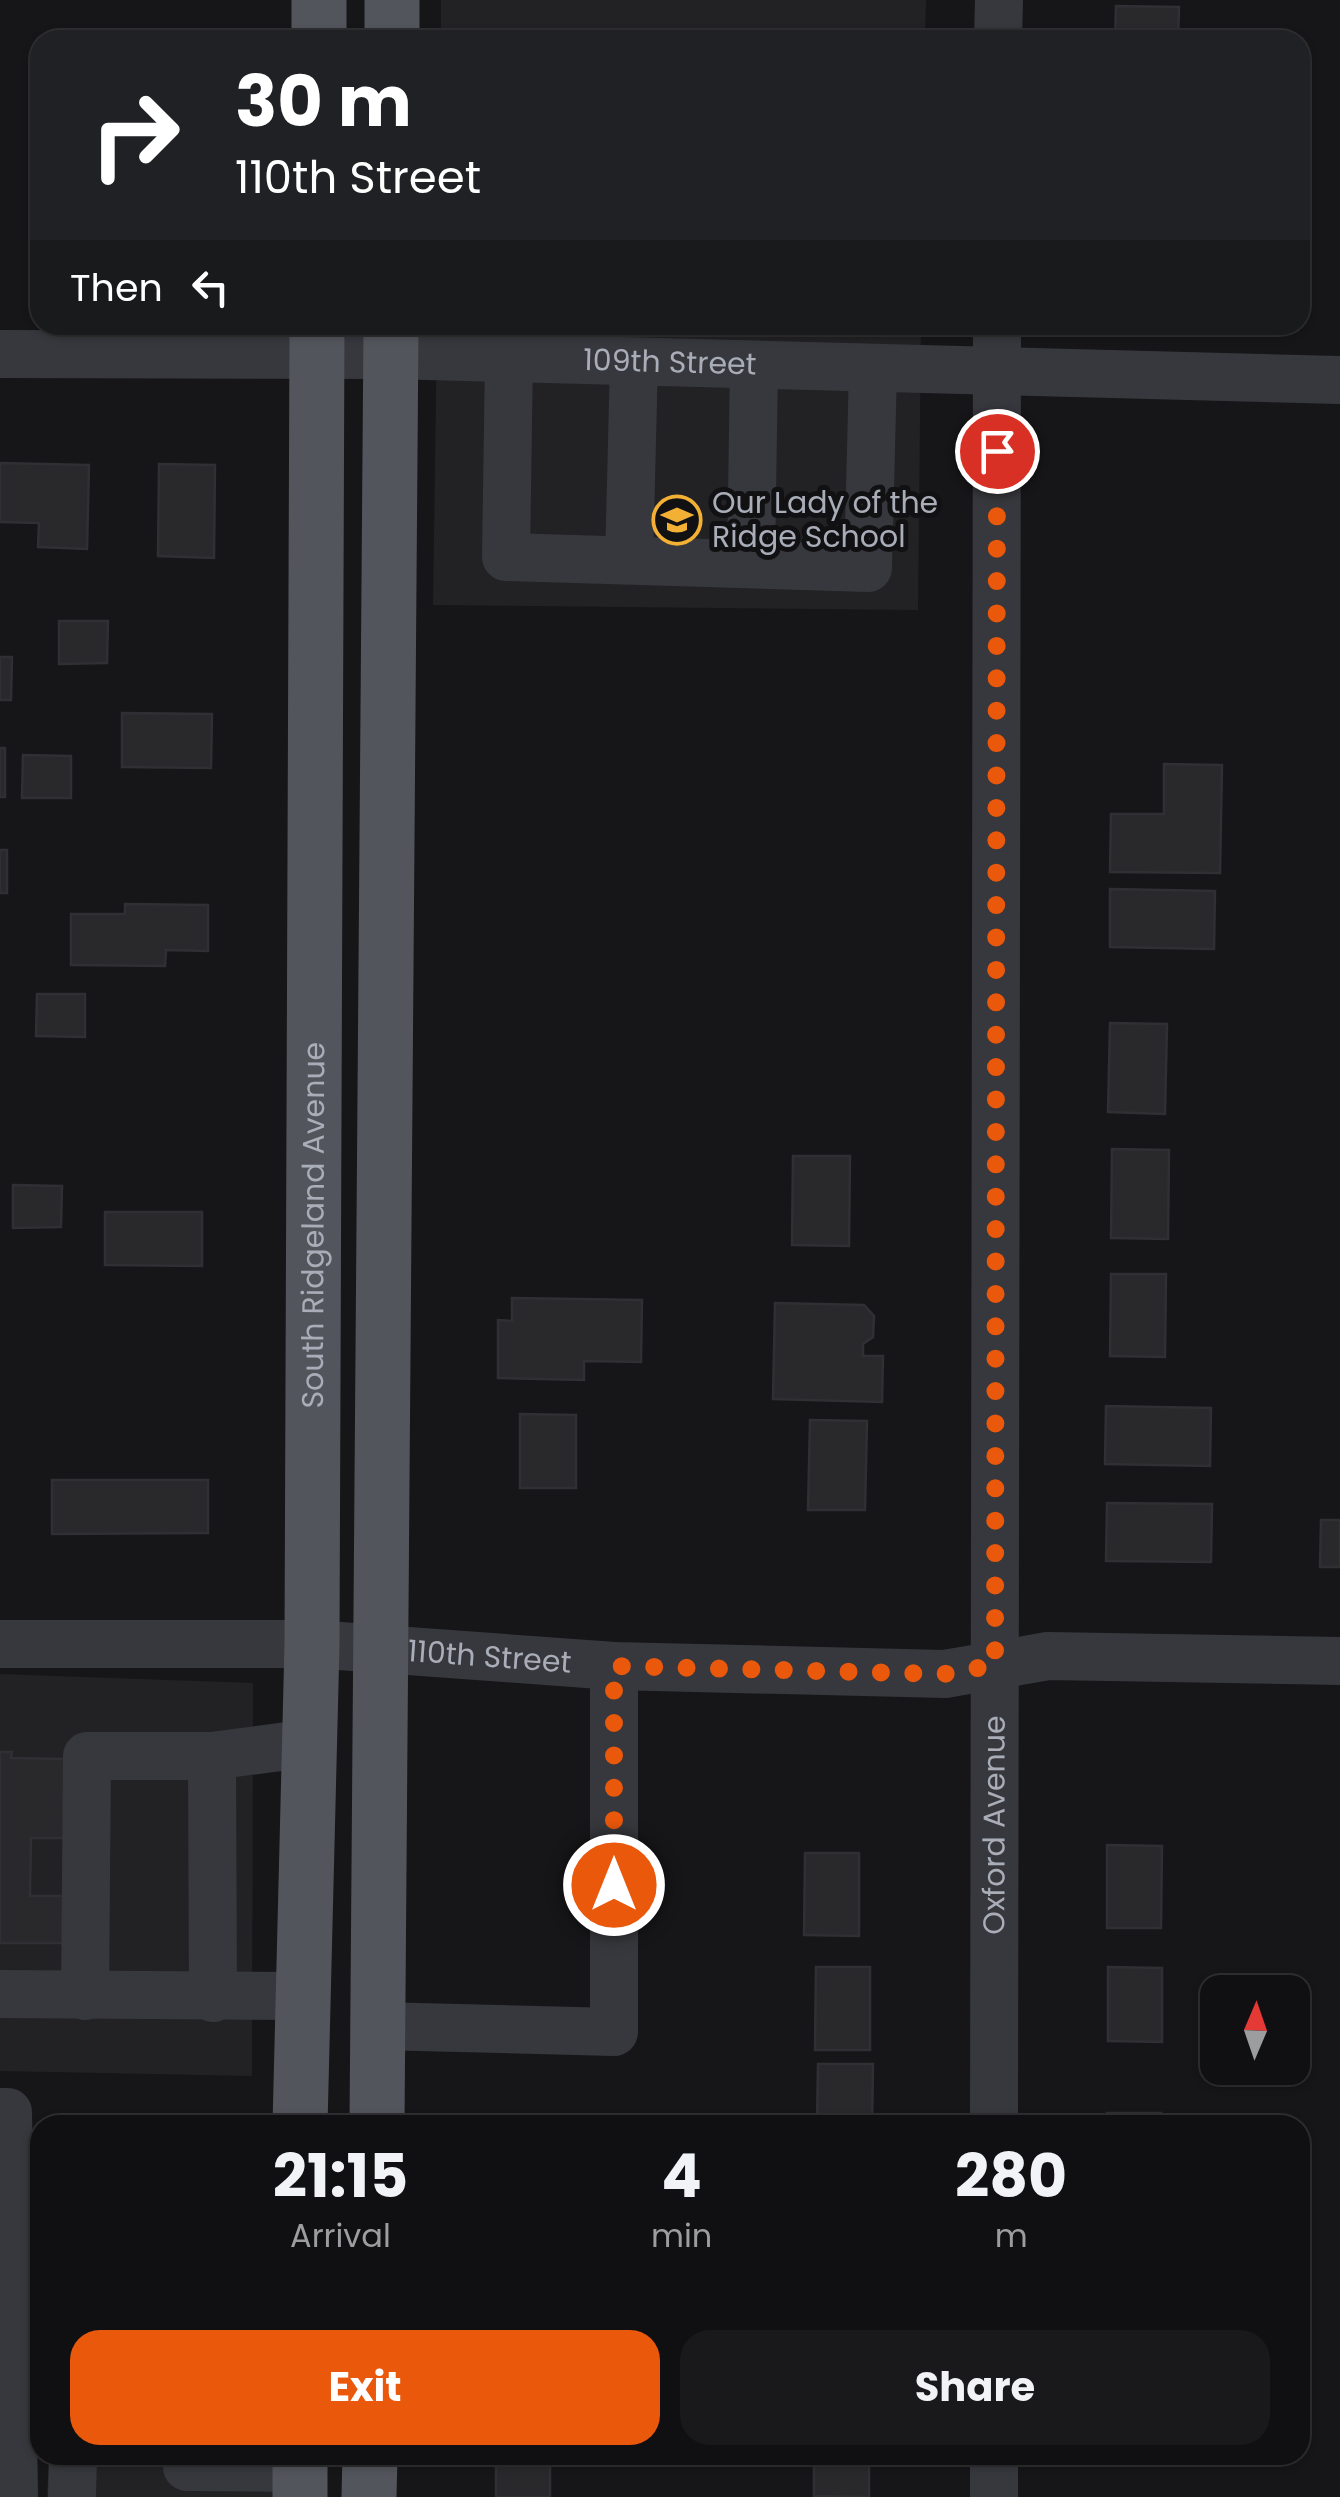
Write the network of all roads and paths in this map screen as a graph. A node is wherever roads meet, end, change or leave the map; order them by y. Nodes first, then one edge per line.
1 (319, 0) edge
2 (392, 0) edge
3 (999, 0) edge
4 (319, 30) edge
5 (392, 30) edge
6 (998, 30) edge
7 (997, 335) edge
8 (317, 340) edge
9 (391, 340) edge
10 (0, 354) edge
11 (508, 358) junction
12 (634, 362) junction
13 (754, 365) junction
14 (873, 369) junction
15 (997, 372) junction
16 (1340, 380) edge
17 (629, 560) junction
18 (751, 563) junction
19 (0, 1644) edge
20 (312, 1644) junction
21 (380, 1651) junction
22 (1340, 1661) edge
23 (995, 1665) junction
24 (614, 1666) junction
25 (310, 1742) junction
26 (212, 1756) junction
27 (0, 1994) edge
28 (85, 1996) junction
29 (304, 1996) junction
30 (213, 1998) junction
31 (378, 2026) junction
32 (300, 2115) edge
33 (377, 2115) edge
34 (994, 2115) edge
35 (16, 2132) edge
36 (72, 2465) edge
37 (370, 2465) edge
38 (994, 2465) edge
39 (187, 2473) edge
40 (300, 2474) edge
41 (14, 2497) edge
42 (72, 2497) edge
43 (369, 2497) edge
44 (994, 2497) edge

1 - 4 main road
2 - 5 main road
3 - 6 street
7 - 15 street, Oxford Avenue
8 - 9 street, 109th Street
8 - 10 street, 109th Street
8 - 20 main road, South Ridgeland Avenue
9 - 11 street, 109th Street
9 - 21 main road
11 - 12 street, 109th Street
11 - 17 street
12 - 13 street, 109th Street
12 - 17 street
13 - 14 street, 109th Street
13 - 18 street
14 - 15 street, 109th Street
14 - 18 street
15 - 16 street, 109th Street
15 - 23 street, Oxford Avenue
17 - 18 street
19 - 20 street, 110th Street
20 - 21 street, 110th Street
20 - 25 main road, South Ridgeland Avenue
21 - 24 street, 110th Street
21 - 31 main road
22 - 23 street, 110th Street
23 - 24 street, 110th Street
23 - 34 street, Oxford Avenue
24 - 31 street
25 - 26 street
25 - 29 main road, South Ridgeland Avenue
26 - 28 street
26 - 30 street
27 - 28 street
28 - 30 street
29 - 30 street
29 - 32 main road, South Ridgeland Avenue
31 - 33 main road
35 - 41 street
36 - 42 street
37 - 43 main road
38 - 44 street
39 - 40 street

